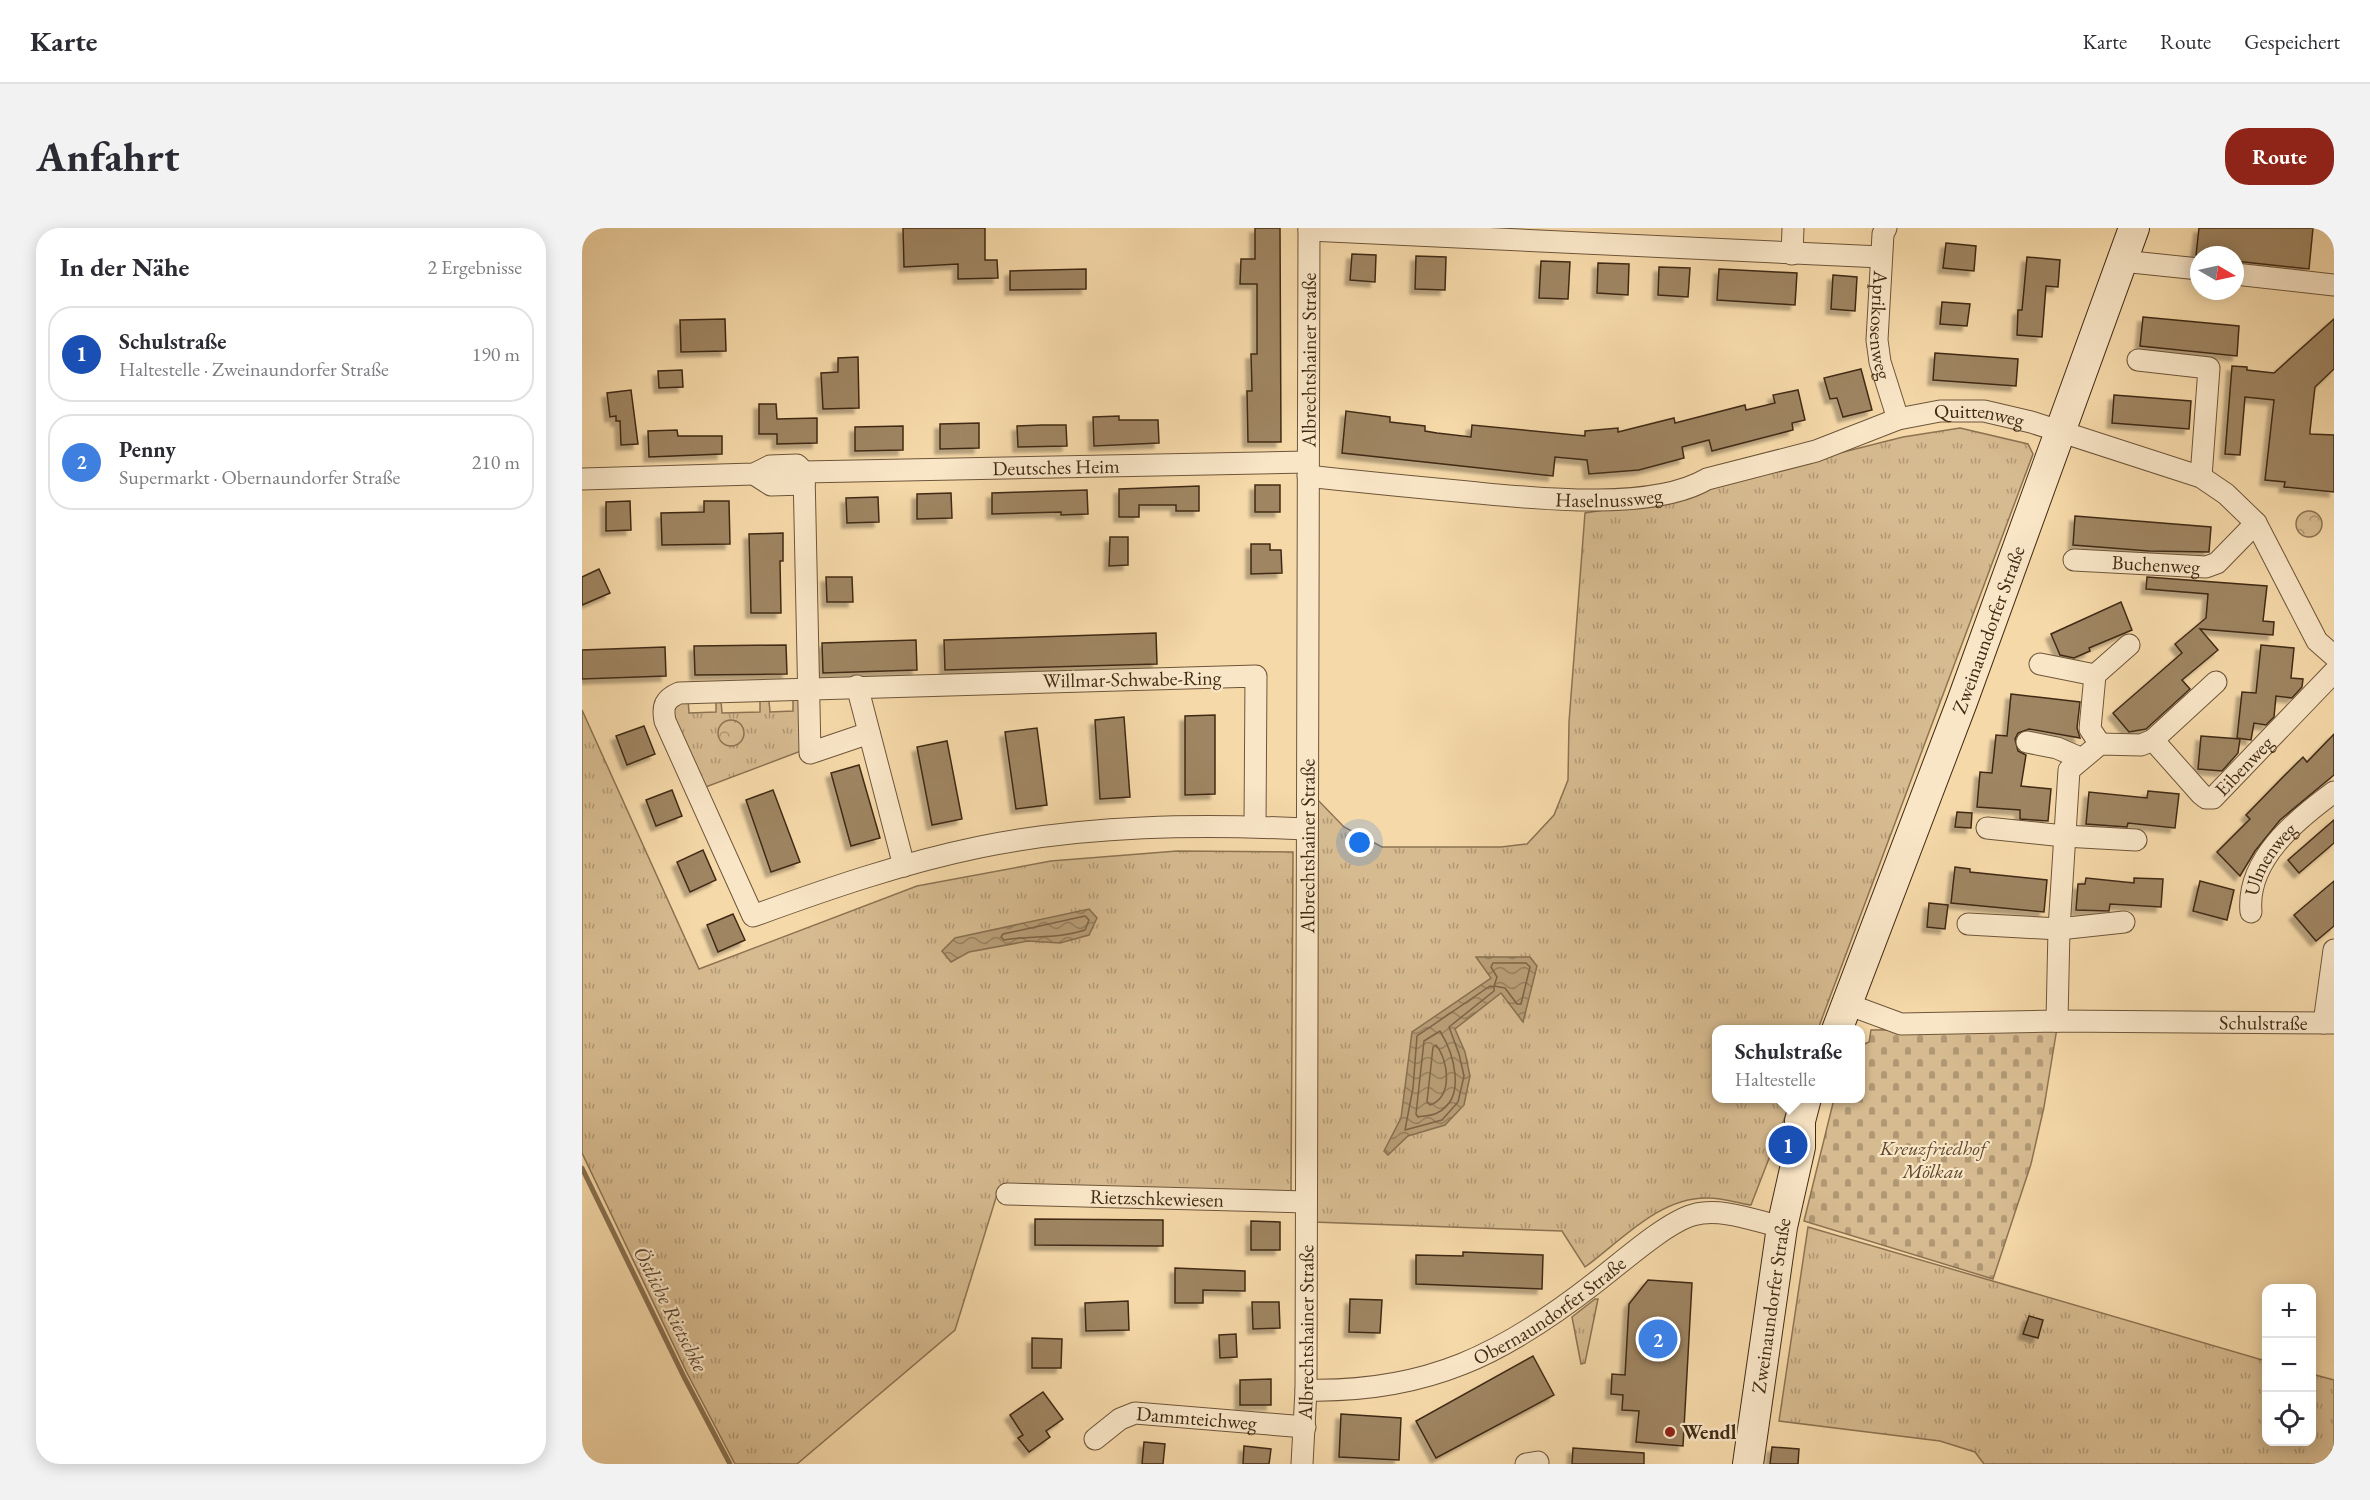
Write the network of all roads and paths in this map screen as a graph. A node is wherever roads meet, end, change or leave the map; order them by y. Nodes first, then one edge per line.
1 (1793, 228) edge
2 (1886, 228) edge
3 (2134, 228) edge
4 (1309, 229) edge
5 (1792, 254) junction
6 (1881, 257) junction
7 (2122, 261) junction
8 (2190, 269) edge
9 (2244, 274) edge
10 (2334, 281) edge
11 (2138, 360) dead end
12 (1898, 419) junction
13 (2060, 430) junction
14 (1308, 469) junction
15 (2201, 477) junction
16 (804, 478) junction
17 (582, 479) edge
18 (2256, 523) junction
19 (2074, 560) dead end
20 (2129, 645) dead end
21 (2334, 656) edge
22 (2040, 664) dead end
23 (2334, 672) edge
24 (2095, 675) junction
25 (2216, 682) dead end
26 (857, 686) junction
27 (807, 687) junction
28 (869, 733) junction
29 (2153, 740) junction
30 (2027, 742) dead end
31 (2100, 744) junction
32 (2080, 758) junction
33 (2334, 792) edge
34 (1255, 826) junction
35 (1987, 828) dead end
36 (1308, 829) junction
37 (2064, 836) junction
38 (2136, 840) dead end
39 (904, 866) junction
40 (2250, 912) dead end
41 (2124, 922) dead end
42 (1968, 924) dead end
43 (2059, 928) junction
44 (2334, 950) edge
45 (1842, 1017) edge
46 (2057, 1021) junction
47 (2329, 1023) edge
48 (1805, 1103) edge
49 (1820, 1103) edge
50 (1800, 1147) junction
51 (1007, 1194) dead end
52 (1306, 1202) junction
53 (1782, 1227) junction
54 (1306, 1389) junction
55 (1305, 1427) junction
56 (1095, 1439) dead end
57 (1302, 1464) edge
58 (1748, 1464) edge

1 - 5 street
2 - 6 street, Aprikosenweg
3 - 7 street, Zweinaundorfer Straße
4 - 5 street
4 - 14 street, Albrechtshainer Straße
5 - 6 street
6 - 12 street, Aprikosenweg
7 - 8 street
7 - 13 street, Zweinaundorfer Straße
9 - 10 street
11 - 15 street
12 - 13 street, Quittenweg
12 - 14 street, Haselnussweg
13 - 15 street
13 - 45 street, Zweinaundorfer Straße
14 - 16 street, Deutsches Heim
14 - 36 street, Albrechtshainer Straße
15 - 18 street
16 - 17 street, Deutsches Heim
16 - 27 street
18 - 19 street, Buchenweg
18 - 21 street
20 - 24 street
22 - 24 street
23 - 29 street, Eibenweg
24 - 31 street
25 - 29 street
26 - 27 street, Willmar-Schwabe-Ring
26 - 28 street
26 - 34 street, Willmar-Schwabe-Ring
27 - 28 street
27 - 39 street, Willmar-Schwabe-Ring
28 - 39 street
29 - 31 street
30 - 32 street
31 - 32 street
32 - 37 street
33 - 40 street, Ulmenweg
34 - 36 street, Willmar-Schwabe-Ring
34 - 39 street, Willmar-Schwabe-Ring
35 - 37 street
36 - 52 street, Albrechtshainer Straße
37 - 38 street
37 - 43 street
41 - 43 street
42 - 43 street
43 - 46 street
44 - 47 street, Schulstraße
45 - 46 street, Schulstraße
46 - 47 street, Schulstraße
48 - 50 street, Zweinaundorfer Straße
49 - 50 street, Zweinaundorfer Straße
50 - 53 street, Zweinaundorfer Straße
51 - 52 street, Rietzschkewiesen
52 - 54 street, Albrechtshainer Straße
53 - 54 street, Obernaundorfer Straße
53 - 58 street, Zweinaundorfer Straße
54 - 55 street, Albrechtshainer Straße
55 - 56 street, Dammteichweg
55 - 57 street, Albrechtshainer Straße

